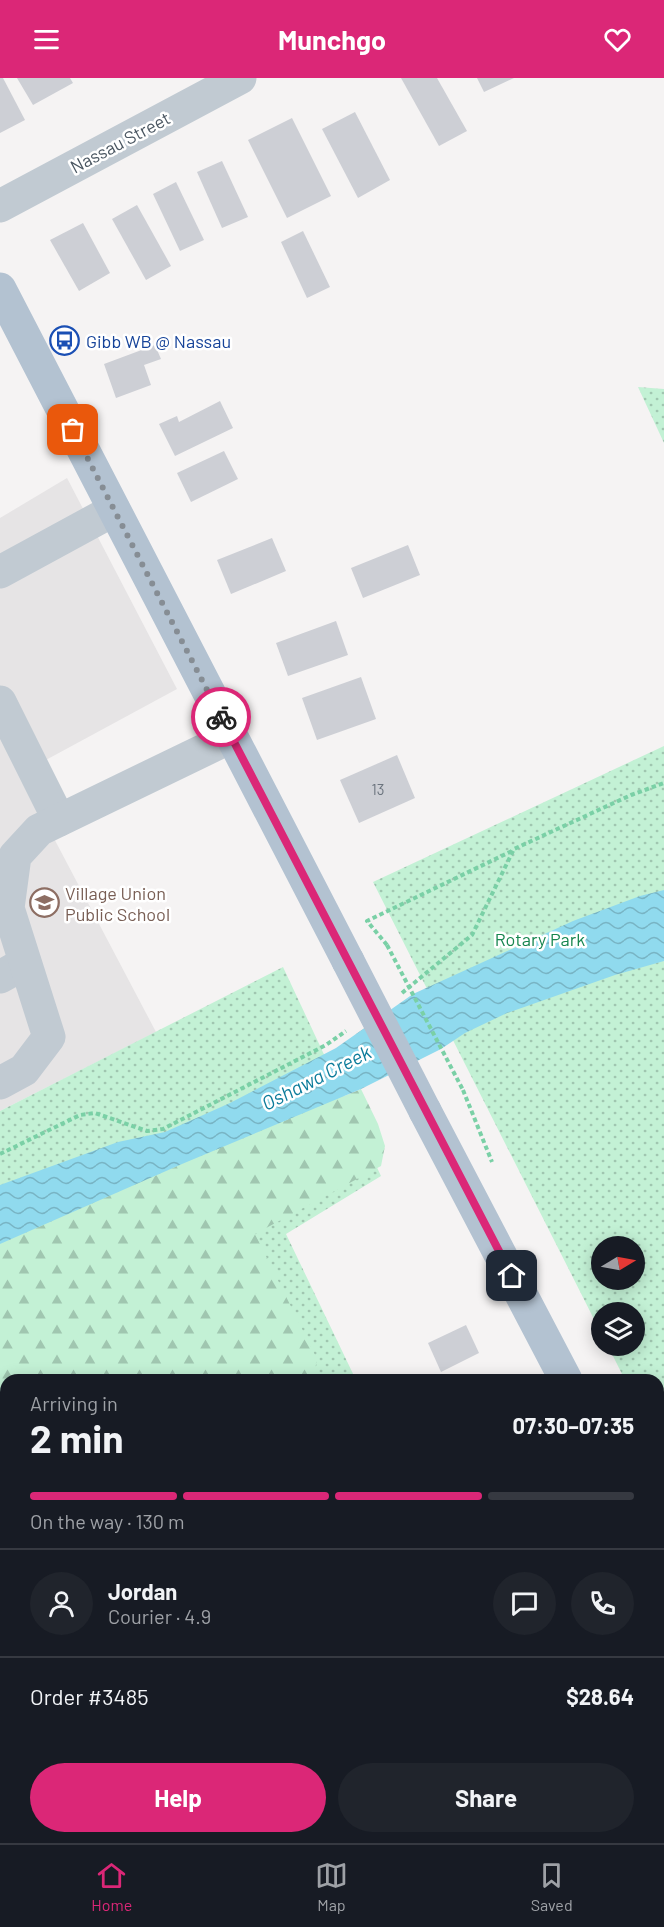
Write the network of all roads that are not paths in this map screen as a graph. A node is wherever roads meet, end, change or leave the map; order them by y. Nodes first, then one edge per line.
1 (240, 78) edge
2 (0, 206) edge
3 (0, 289) edge
4 (114, 510) junction
5 (0, 572) edge
6 (0, 702) edge
7 (231, 737) junction
8 (59, 820) junction
9 (12, 970) edge
10 (0, 1083) edge
11 (563, 1374) edge

1 - 2 street, Nassau Street
3 - 4 main road
4 - 5 street
4 - 7 main road
6 - 8 street
7 - 8 street
7 - 11 main road, bridge
8 - 9 street
9 - 10 street

